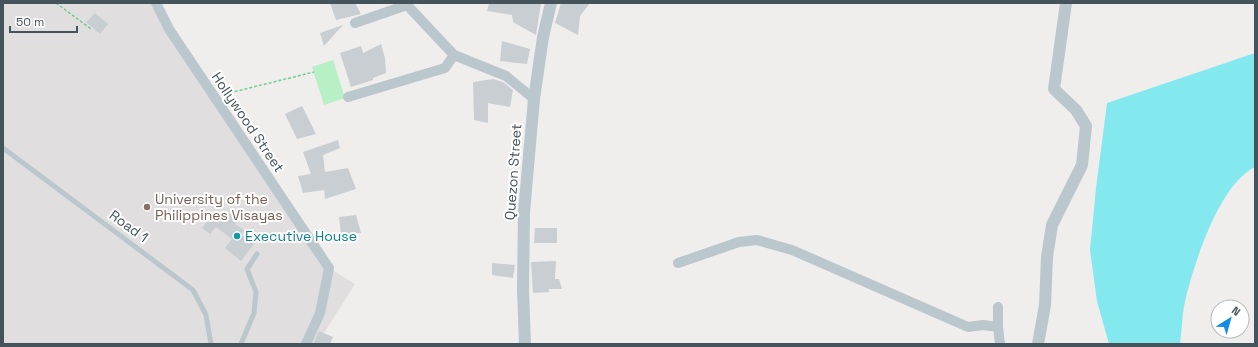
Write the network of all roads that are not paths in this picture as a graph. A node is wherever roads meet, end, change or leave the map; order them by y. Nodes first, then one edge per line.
1 (156, 3) edge
2 (551, 3) edge
3 (1066, 3) edge
4 (355, 23) dead end
5 (454, 55) junction
6 (348, 97) dead end
7 (534, 99) junction
8 (3, 148) edge
9 (257, 254) dead end
10 (678, 264) dead end
11 (998, 307) dead end
12 (998, 327) junction
13 (211, 344) edge
14 (241, 344) edge
15 (306, 344) edge
16 (525, 344) edge
17 (1000, 344) edge
18 (1038, 344) edge

1 - 15 street, Hollywood Street
2 - 7 street, Quezon Street
3 - 18 street
4 - 5 street
5 - 6 street
5 - 7 street
7 - 16 street, Quezon Street
8 - 13 lane, Road 1
9 - 14 lane
10 - 12 street
11 - 12 street
12 - 17 street

